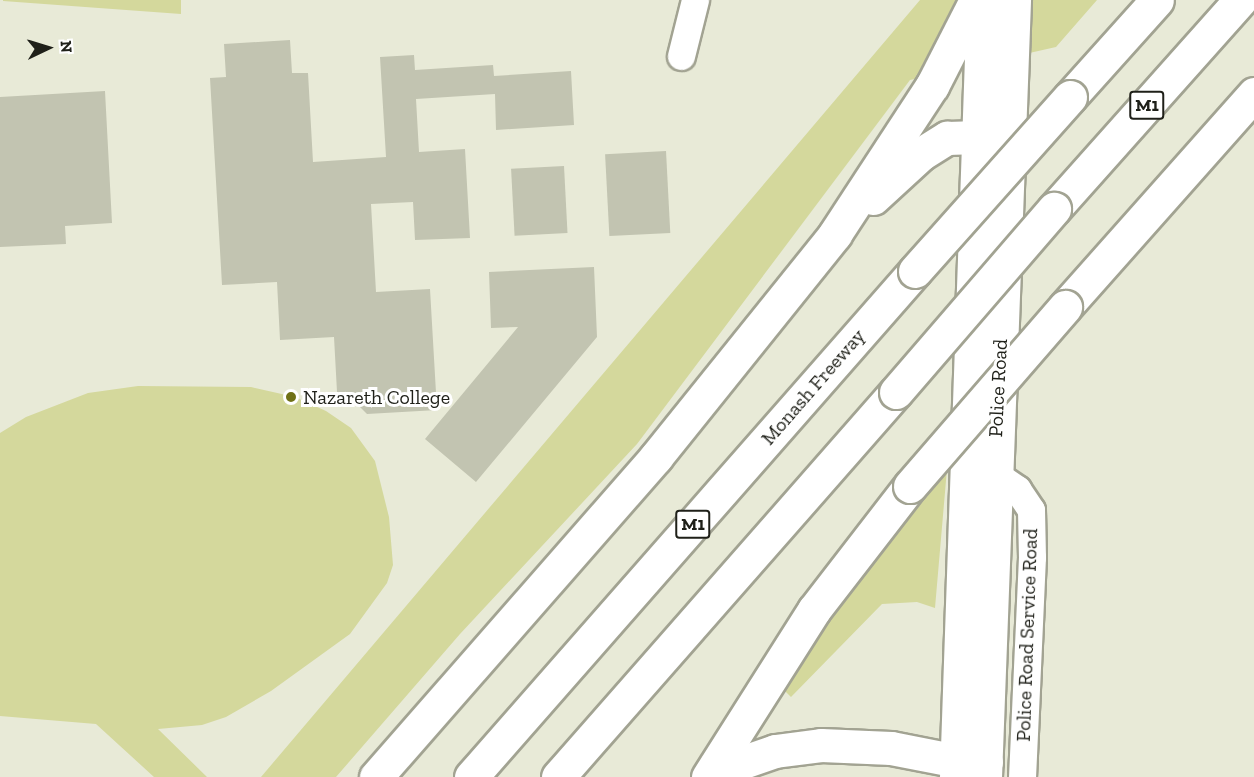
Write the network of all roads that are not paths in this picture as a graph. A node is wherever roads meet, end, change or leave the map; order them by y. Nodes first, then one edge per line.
1 (695, 0) edge
2 (976, 0) edge
3 (983, 0) edge
4 (1014, 0) edge
5 (1157, 0) edge
6 (1240, 0) edge
7 (681, 56) dead end
8 (1254, 94) edge
9 (1010, 136) junction
10 (977, 138) junction
11 (835, 234) junction
12 (995, 474) junction
13 (821, 745) junction
14 (971, 769) edge
15 (376, 777) edge
16 (471, 777) edge
17 (558, 777) edge
18 (708, 777) edge
19 (713, 777) edge
20 (908, 777) edge
21 (1022, 777) edge

1 - 7 street
2 - 11 main road
3 - 10 main road, Police Road
4 - 9 main road, Police Road
5 - 16 main road, Monash Freeway / M1, bridge
6 - 17 main road, M1, bridge
8 - 18 main road, bridge
9 - 10 main road
9 - 12 main road, Police Road
10 - 11 main road
10 - 14 main road, Police Road
11 - 15 main road
12 - 14 main road, Police Road
12 - 21 street, Police Road Service Road
13 - 14 main road
13 - 19 main road
13 - 20 main road

